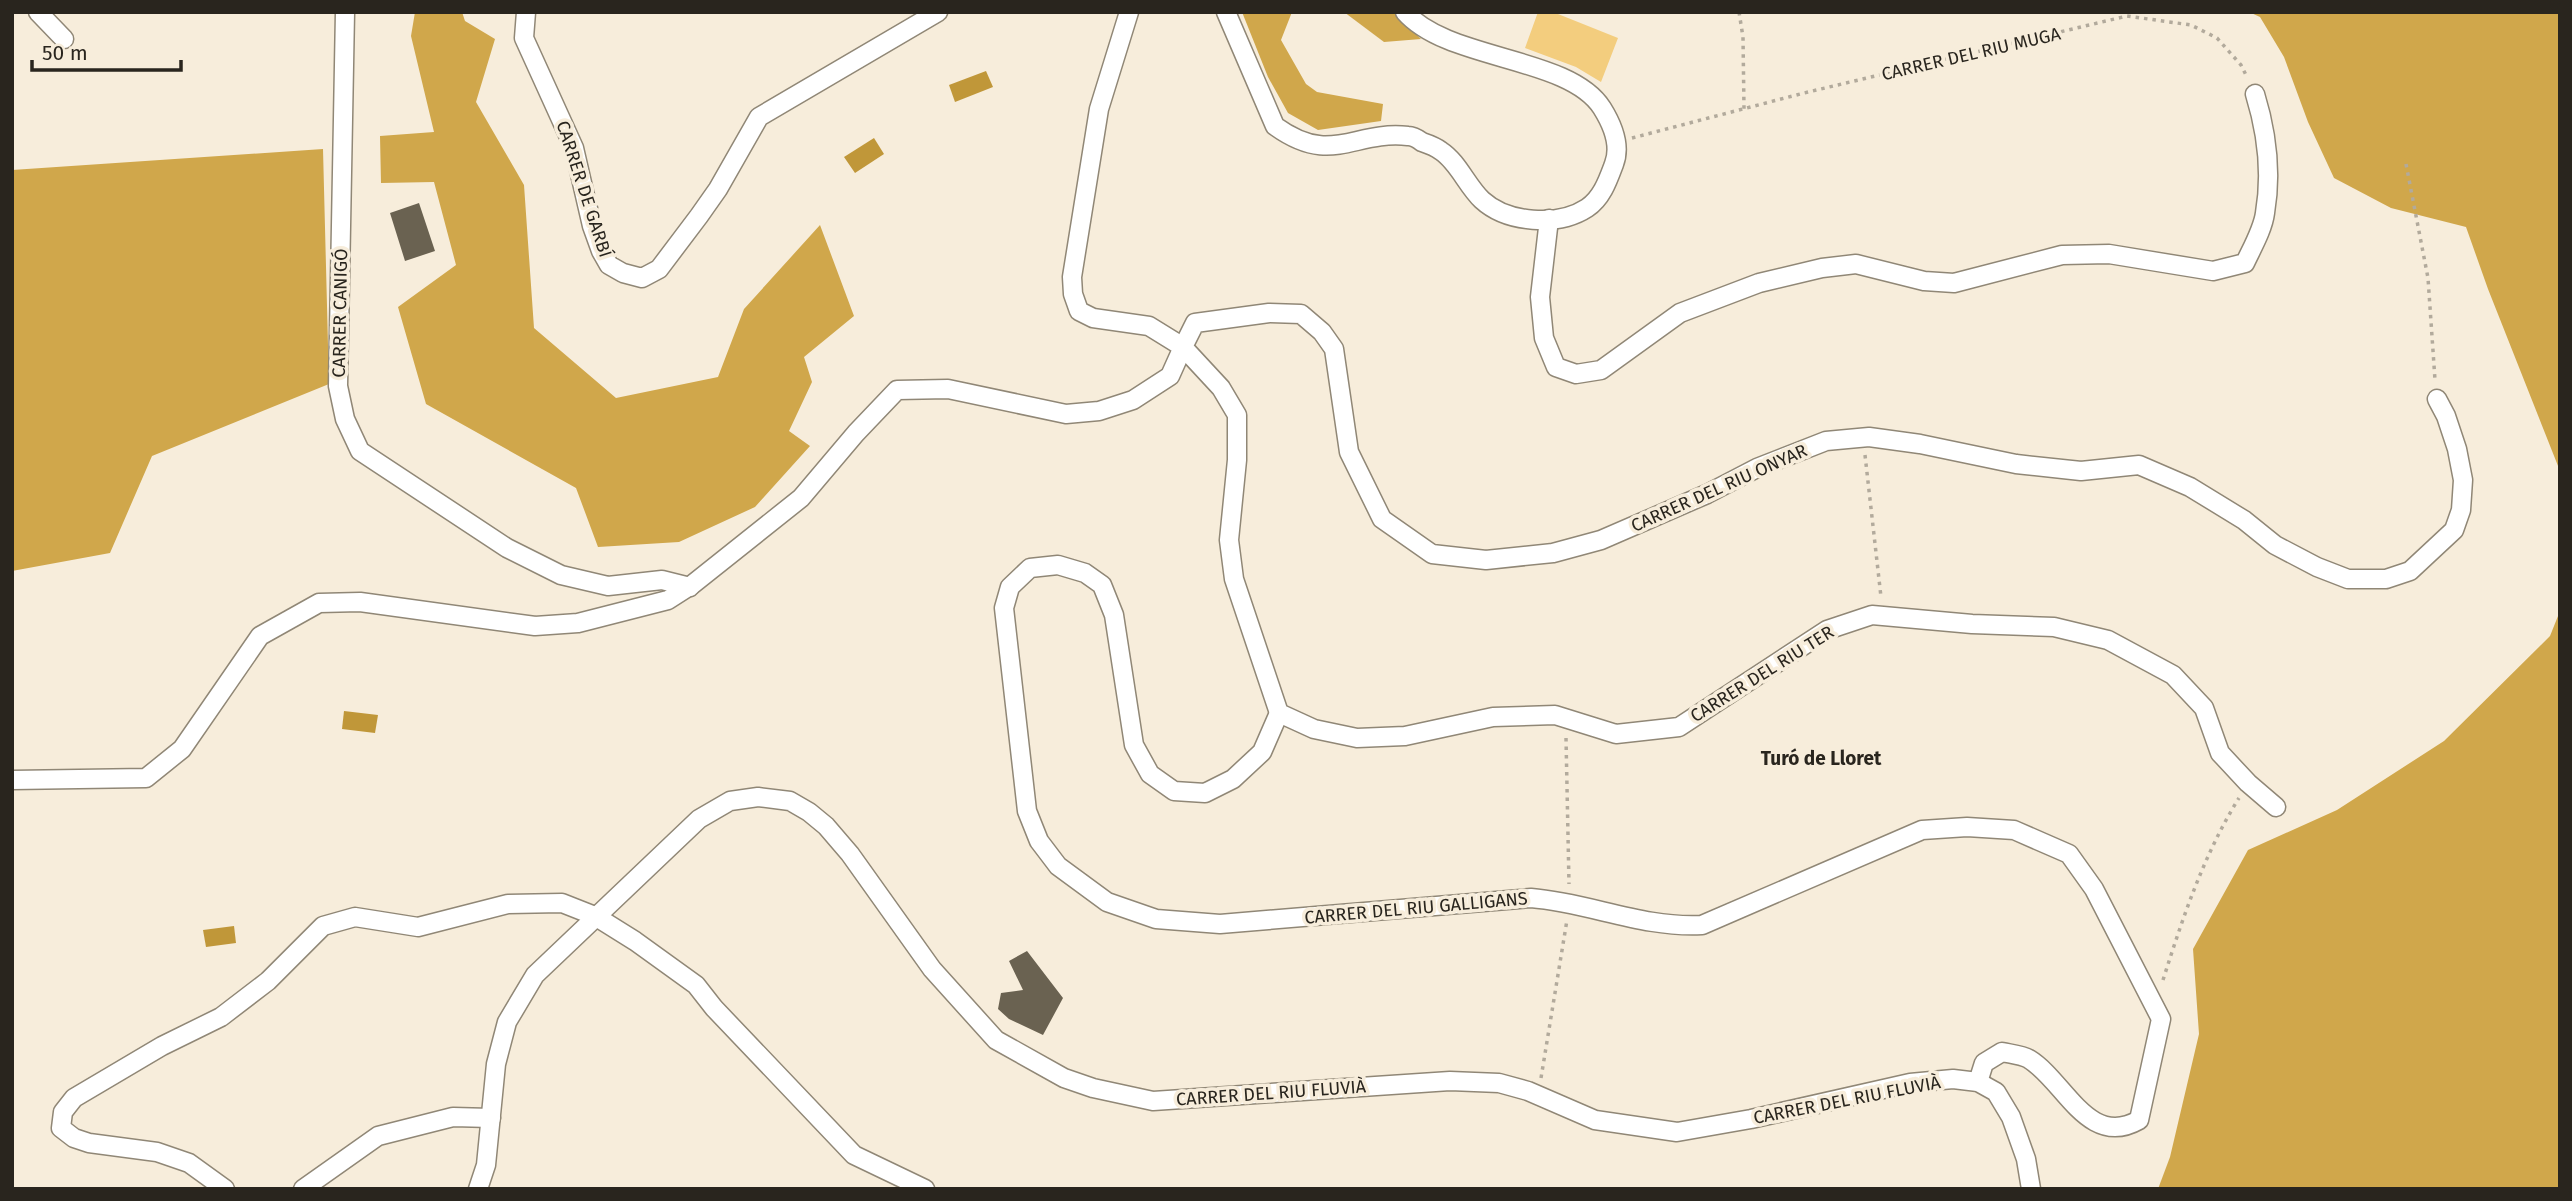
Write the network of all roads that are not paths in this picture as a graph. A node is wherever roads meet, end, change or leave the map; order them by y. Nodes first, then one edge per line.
1 (38, 12) edge
2 (345, 12) edge
3 (526, 12) edge
4 (938, 12) edge
5 (1129, 12) edge
6 (1226, 12) edge
7 (1405, 12) edge
8 (64, 39) dead end
9 (2255, 94) road end
10 (1549, 219) junction
11 (1183, 347) junction
12 (2437, 400) road end
13 (690, 586) junction
14 (1279, 713) junction
15 (12, 780) edge
16 (2276, 807) dead end
17 (595, 916) junction
18 (1978, 1082) junction
19 (491, 1118) junction
20 (225, 1189) edge
21 (303, 1189) edge
22 (478, 1189) edge
23 (925, 1189) edge
24 (2031, 1189) edge

1 - 8 street
2 - 13 street, CARRER CANIGÓ
3 - 4 street, CARRER DE GARBÍ
5 - 11 street
6 - 10 street
7 - 10 street
9 - 10 street
11 - 12 street, CARRER DEL RIU ONYAR
11 - 13 street
11 - 14 street
13 - 15 street
14 - 16 street, CARRER DEL RIU TER
14 - 18 street, CARRER DEL RIU GALLIGANS
17 - 18 street, CARRER DEL RIU FLUVIÀ
17 - 19 street, CARRER DEL RIU FLUVIÀ
17 - 20 street
17 - 23 street
18 - 24 street
19 - 21 street
19 - 22 street, CARRER DEL RIU FLUVIÀ

